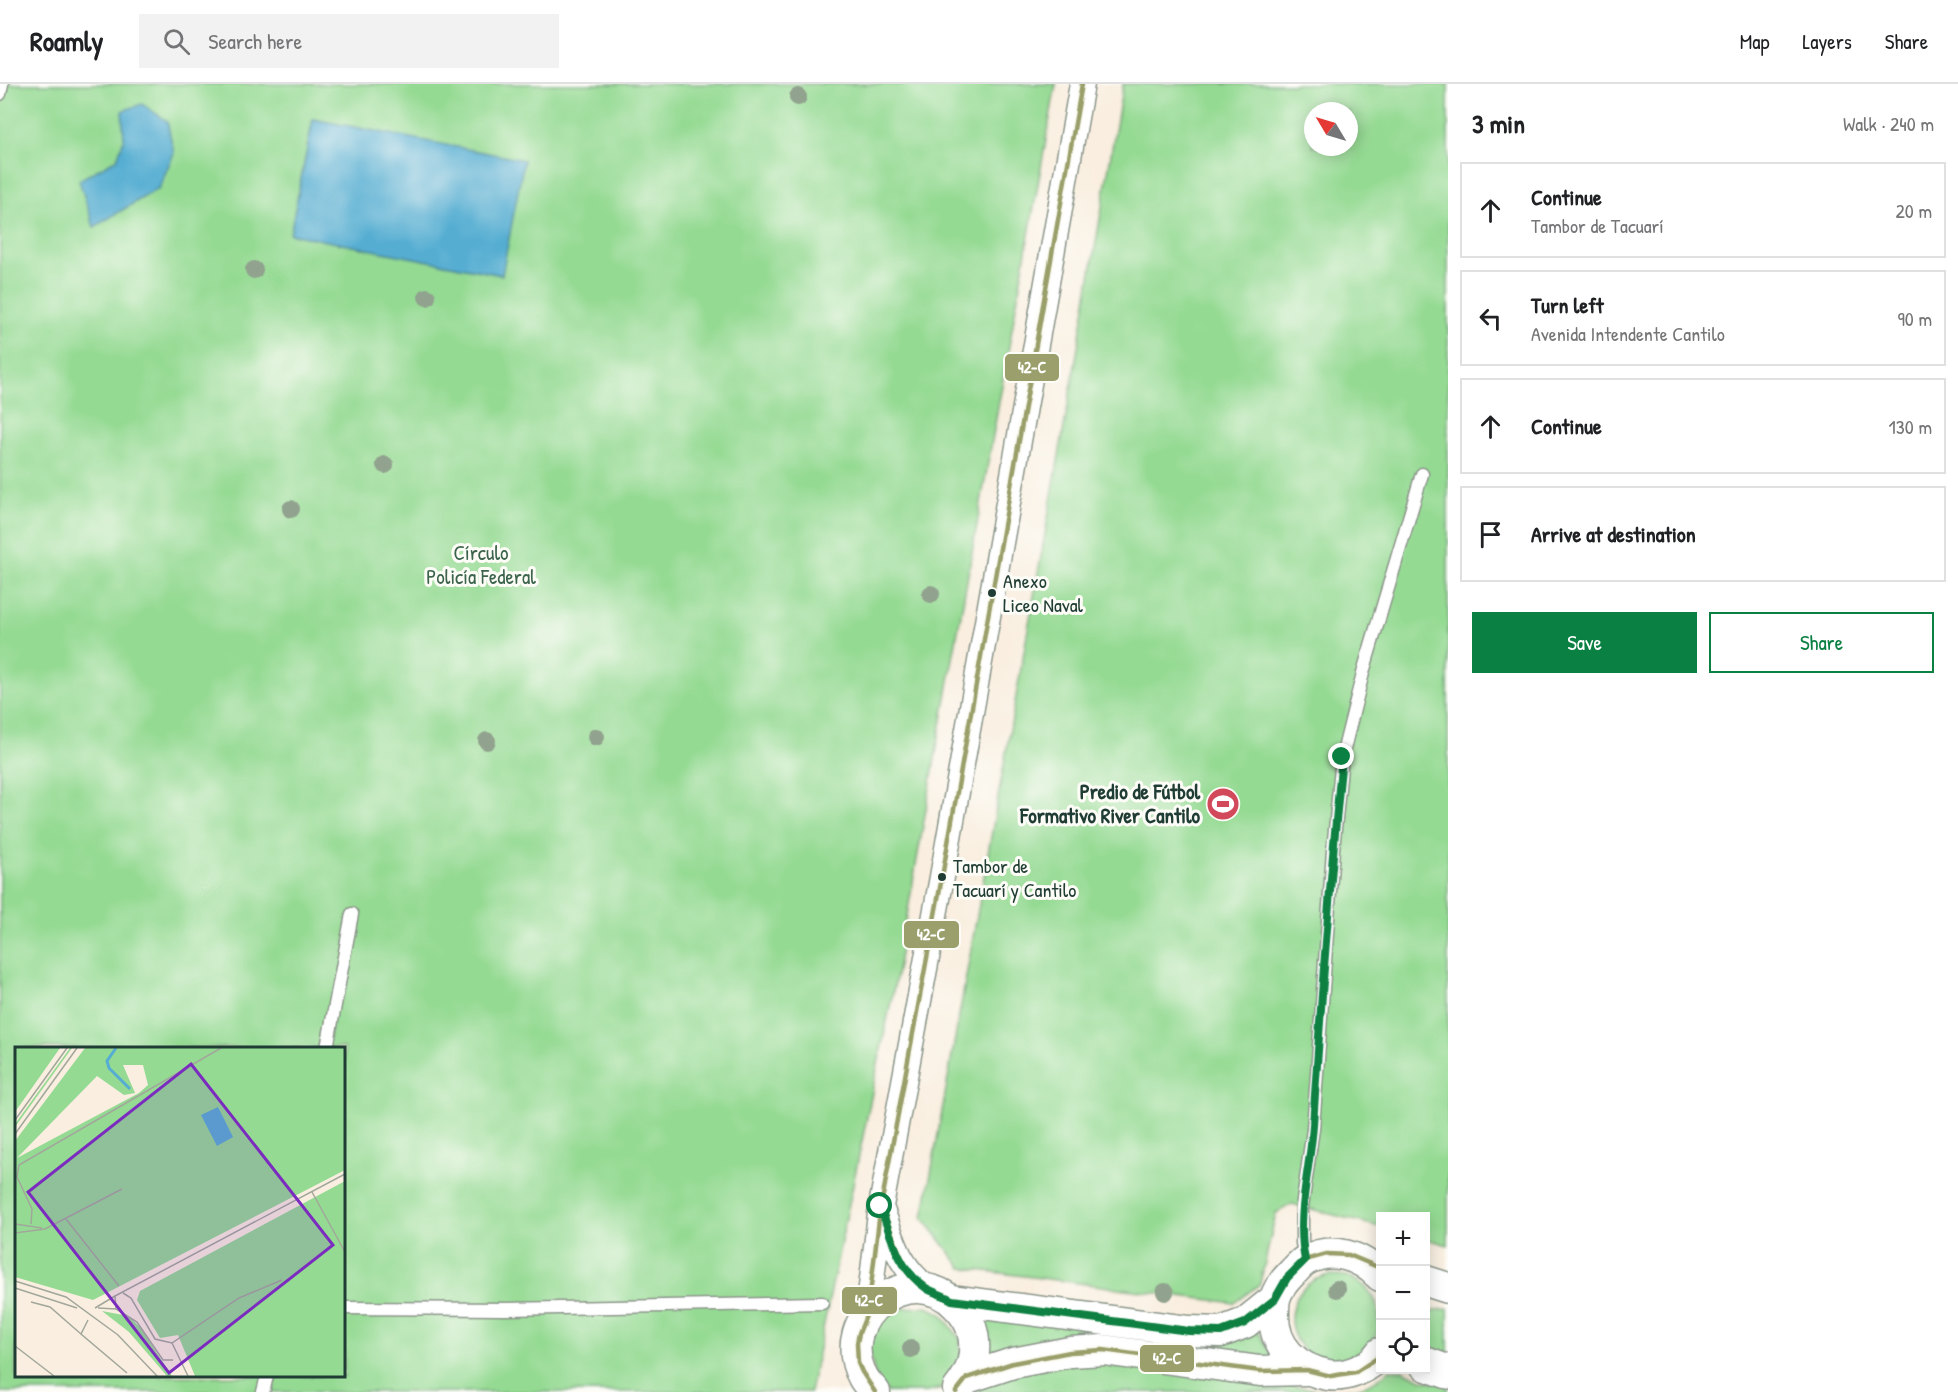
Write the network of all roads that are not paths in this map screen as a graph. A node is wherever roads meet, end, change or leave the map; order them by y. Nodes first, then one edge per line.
1 (2, 84) edge
2 (1082, 84) edge
3 (0, 94) edge
4 (1422, 474) dead end
5 (352, 914) dead end
6 (327, 1047) edge
7 (880, 1206) junction
8 (1305, 1260) junction
9 (1376, 1268) edge
10 (1430, 1283) edge
11 (1448, 1288) edge
12 (940, 1295) junction
13 (1448, 1298) edge
14 (1275, 1299) junction
15 (1430, 1301) edge
16 (822, 1303) dead end
17 (345, 1308) edge
18 (868, 1311) junction
19 (1376, 1359) edge
20 (857, 1361) junction
21 (1430, 1366) edge
22 (1307, 1370) junction
23 (1448, 1372) edge
24 (267, 1377) edge
25 (961, 1385) edge
26 (263, 1392) edge
27 (853, 1392) edge
28 (875, 1392) edge

1 - 3 lane
2 - 7 street
4 - 8 lane
5 - 6 lane
7 - 12 street
7 - 18 street
8 - 9 street
8 - 14 street
10 - 11 street
12 - 14 street
12 - 18 street
12 - 25 street
13 - 15 street
14 - 22 street
16 - 17 lane
18 - 20 street
19 - 22 street
20 - 27 street
20 - 28 street
21 - 23 highway
22 - 25 street
24 - 26 lane

